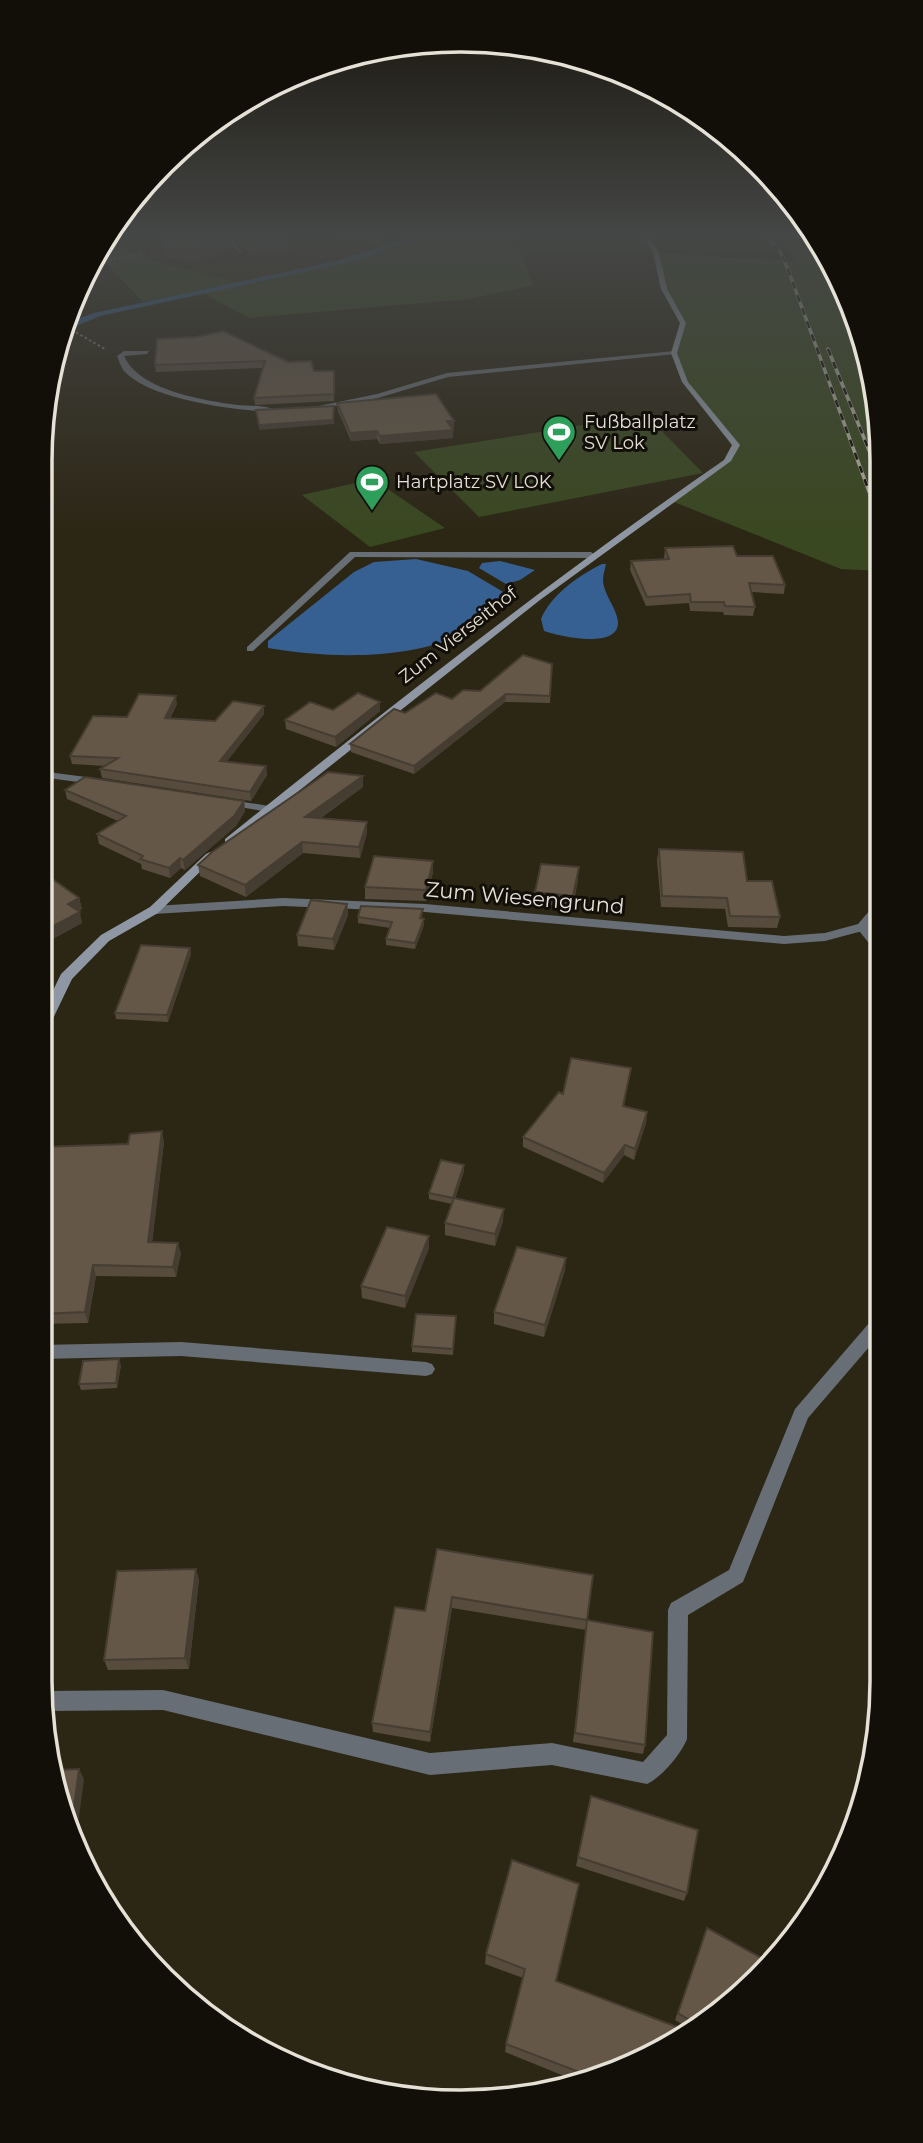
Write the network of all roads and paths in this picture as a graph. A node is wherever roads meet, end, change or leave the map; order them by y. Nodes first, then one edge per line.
1 (77, 334) edge
2 (680, 334) edge
3 (147, 352) dead end
4 (674, 353) junction
5 (123, 354) junction
6 (307, 409) edge
7 (281, 410) edge
8 (591, 555) junction
9 (250, 649) dead end
10 (53, 777) edge
11 (113, 784) edge
12 (217, 801) edge
13 (269, 809) junction
14 (154, 910) junction
15 (870, 917) edge
16 (862, 926) junction
17 (870, 936) edge
18 (53, 994) edge
19 (57, 995) junction
20 (53, 1003) edge
21 (870, 1334) edge
22 (53, 1352) edge
23 (426, 1369) dead end
24 (53, 1701) edge

1 - 5 path
2 - 4 street
3 - 5 street
4 - 6 street
4 - 8 street, Zum Vierseithof
5 - 7 street
8 - 9 street
8 - 13 street, Zum Vierseithof
10 - 11 street
12 - 13 street
13 - 14 street, Zum Vierseithof
14 - 16 street, Zum Wiesengrund
14 - 19 street, Zum Vierseithof
15 - 16 street
16 - 17 street
18 - 19 street
19 - 20 street, Zum Vierseithof
21 - 24 street
22 - 23 street

